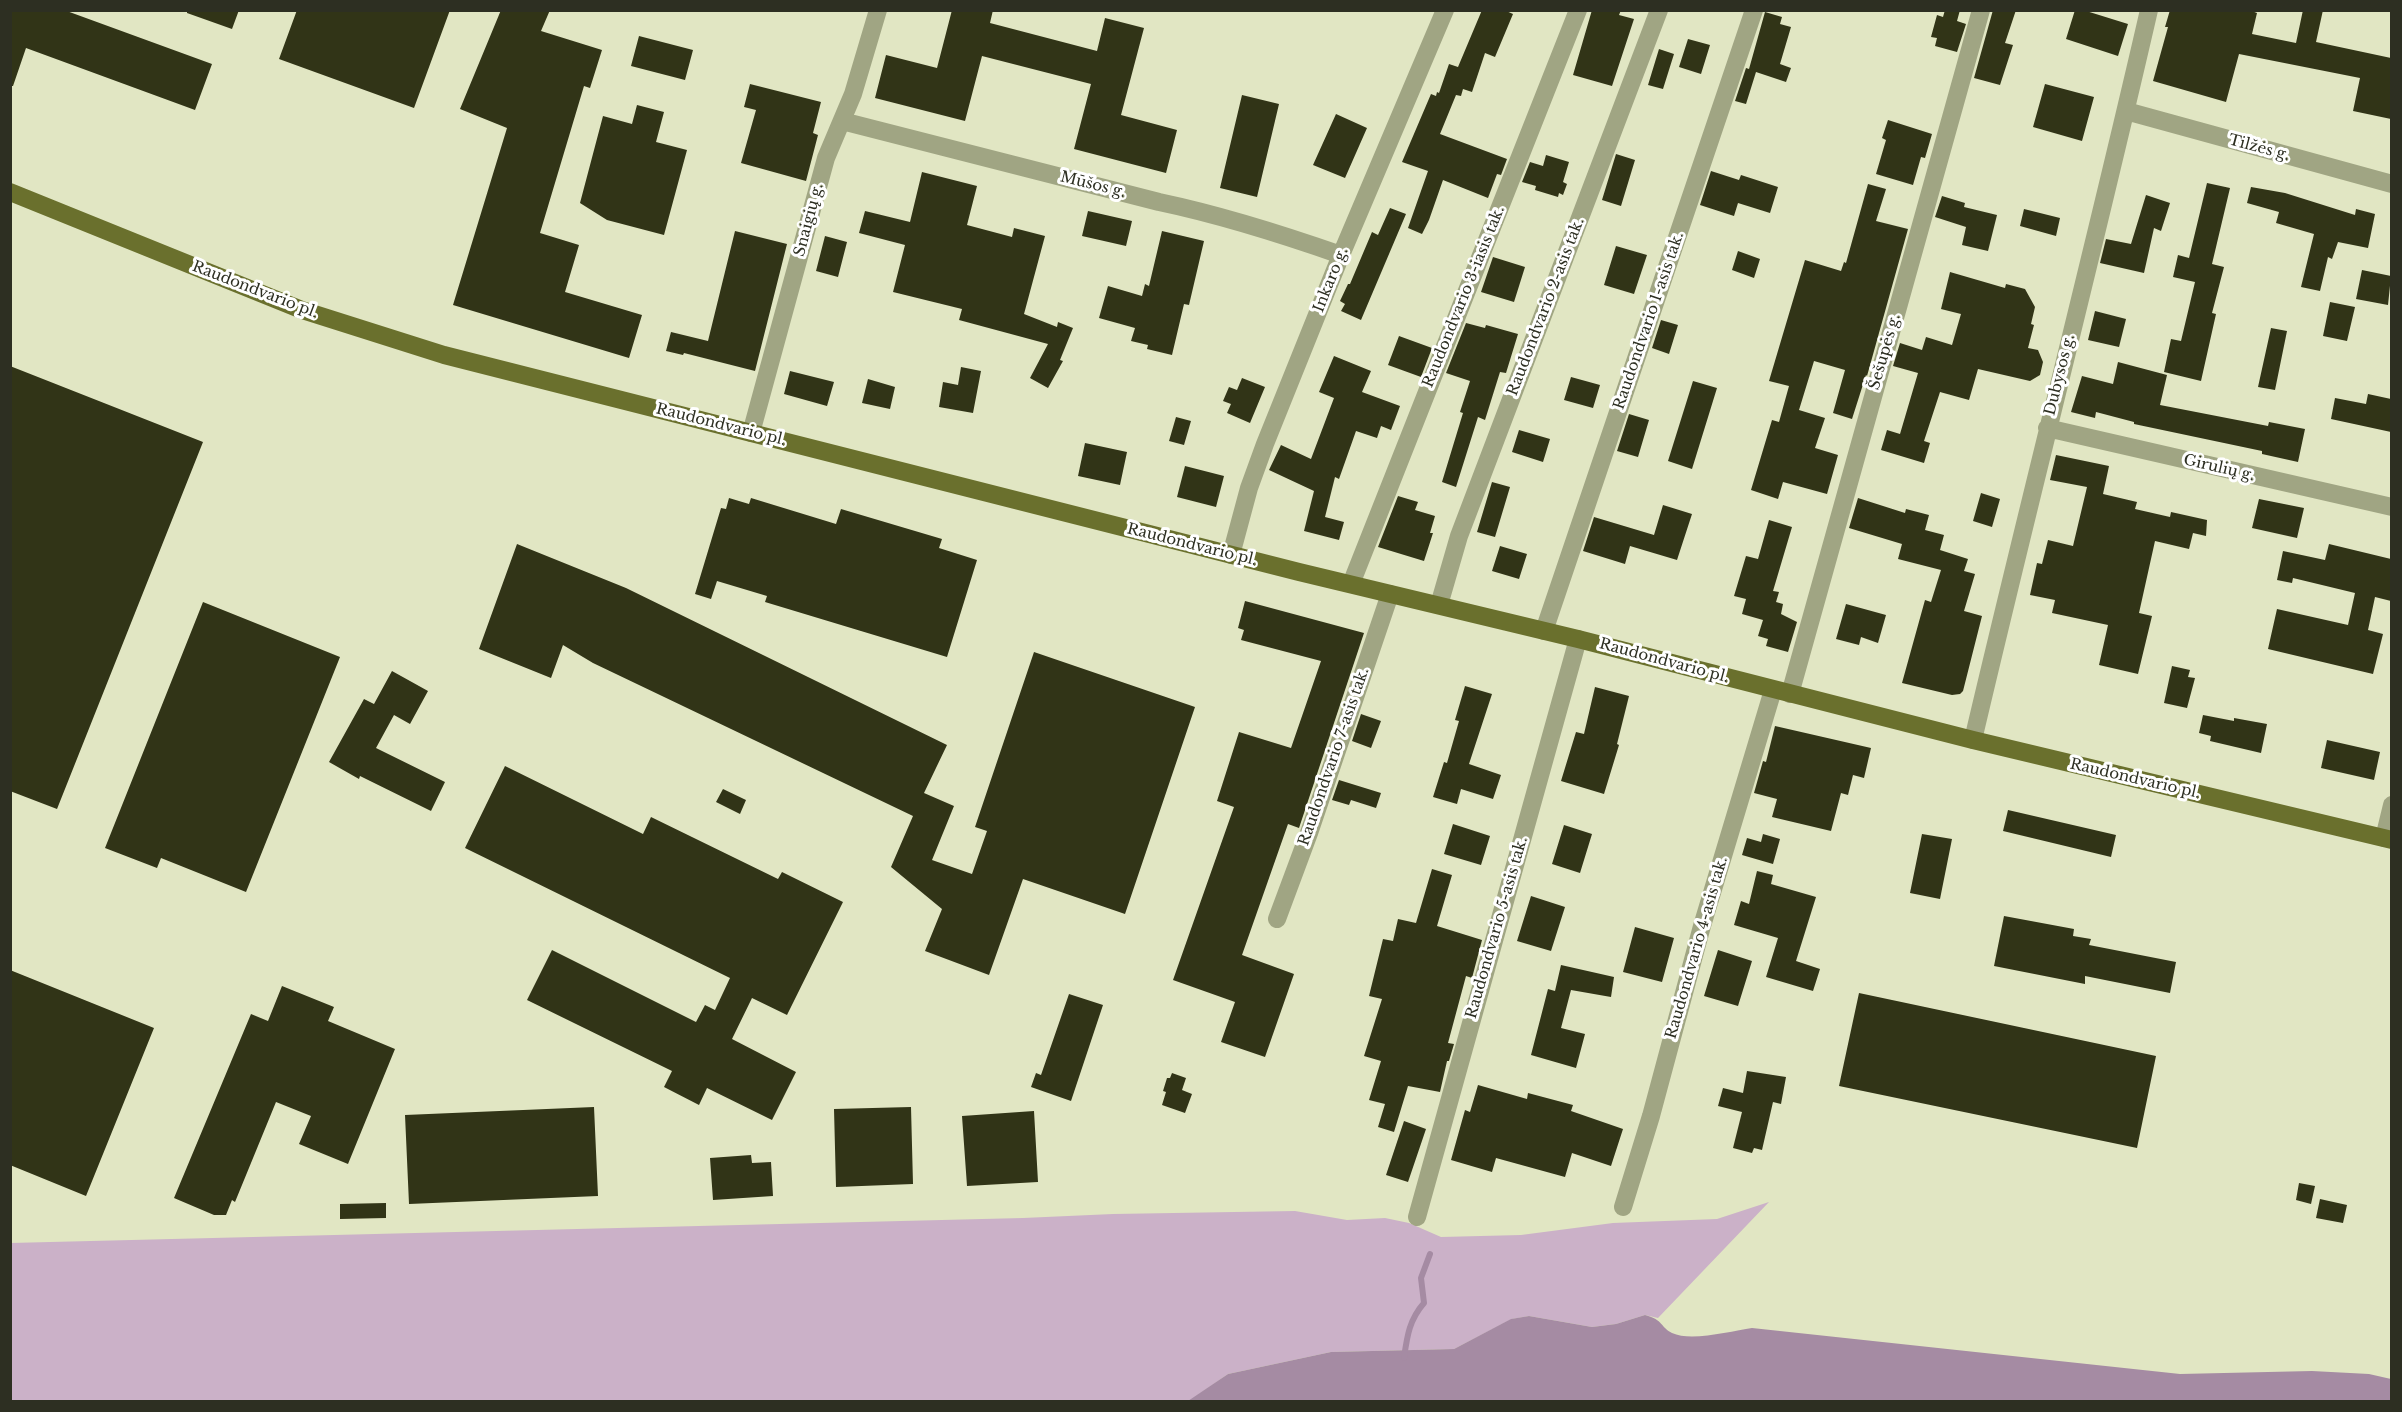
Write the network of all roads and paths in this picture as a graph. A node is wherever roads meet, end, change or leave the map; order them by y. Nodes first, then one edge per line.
1 (878, 10) edge
2 (1445, 10) edge
3 (1578, 10) edge
4 (1659, 10) edge
5 (1754, 10) edge
6 (1981, 10) edge
7 (2149, 10) edge
8 (2126, 111) junction
9 (842, 121) junction
10 (2391, 184) edge
11 (10, 192) edge
12 (1341, 255) junction
13 (2047, 428) junction
14 (751, 432) junction
15 (2391, 507) edge
16 (1231, 555) junction
17 (1351, 584) junction
18 (1390, 594) junction
19 (1439, 605) junction
20 (1544, 631) junction
21 (1578, 639) junction
22 (1781, 692) junction
23 (1973, 740) junction
24 (2391, 805) edge
25 (2388, 839) edge
26 (1277, 919) dead end
27 (1623, 1207) dead end
28 (1417, 1216) dead end

1 - 9 street, Snaigių g.
2 - 12 street, Inkaro g.
3 - 17 street, Raudondvario 3-iasis tak.
4 - 19 street, Raudondvario 2-asis tak.
5 - 20 street, Raudondvario 1-asis tak.
6 - 22 street, Šešupės g.
7 - 8 street, Dubysos g.
8 - 10 street, Tilžės g.
8 - 13 street, Dubysos g.
9 - 12 street, Mūšos g.
9 - 14 street, Snaigių g.
11 - 14 main road, Raudondvario pl.
12 - 16 street, Inkaro g.
13 - 15 street, Girulių g.
13 - 23 street, Dubysos g.
14 - 16 main road, Raudondvario pl.
16 - 17 main road, Raudondvario pl.
17 - 18 main road, Raudondvario pl.
18 - 19 main road, Raudondvario pl.
18 - 26 street, Raudondvario 7-asis tak.
19 - 20 main road, Raudondvario pl.
20 - 21 main road, Raudondvario pl.
21 - 22 main road, Raudondvario pl.
21 - 28 street, Raudondvario 5-asis tak.
22 - 23 main road, Raudondvario pl.
22 - 27 street, Raudondvario 4-asis tak.
23 - 25 main road, Raudondvario pl.
24 - 25 street

